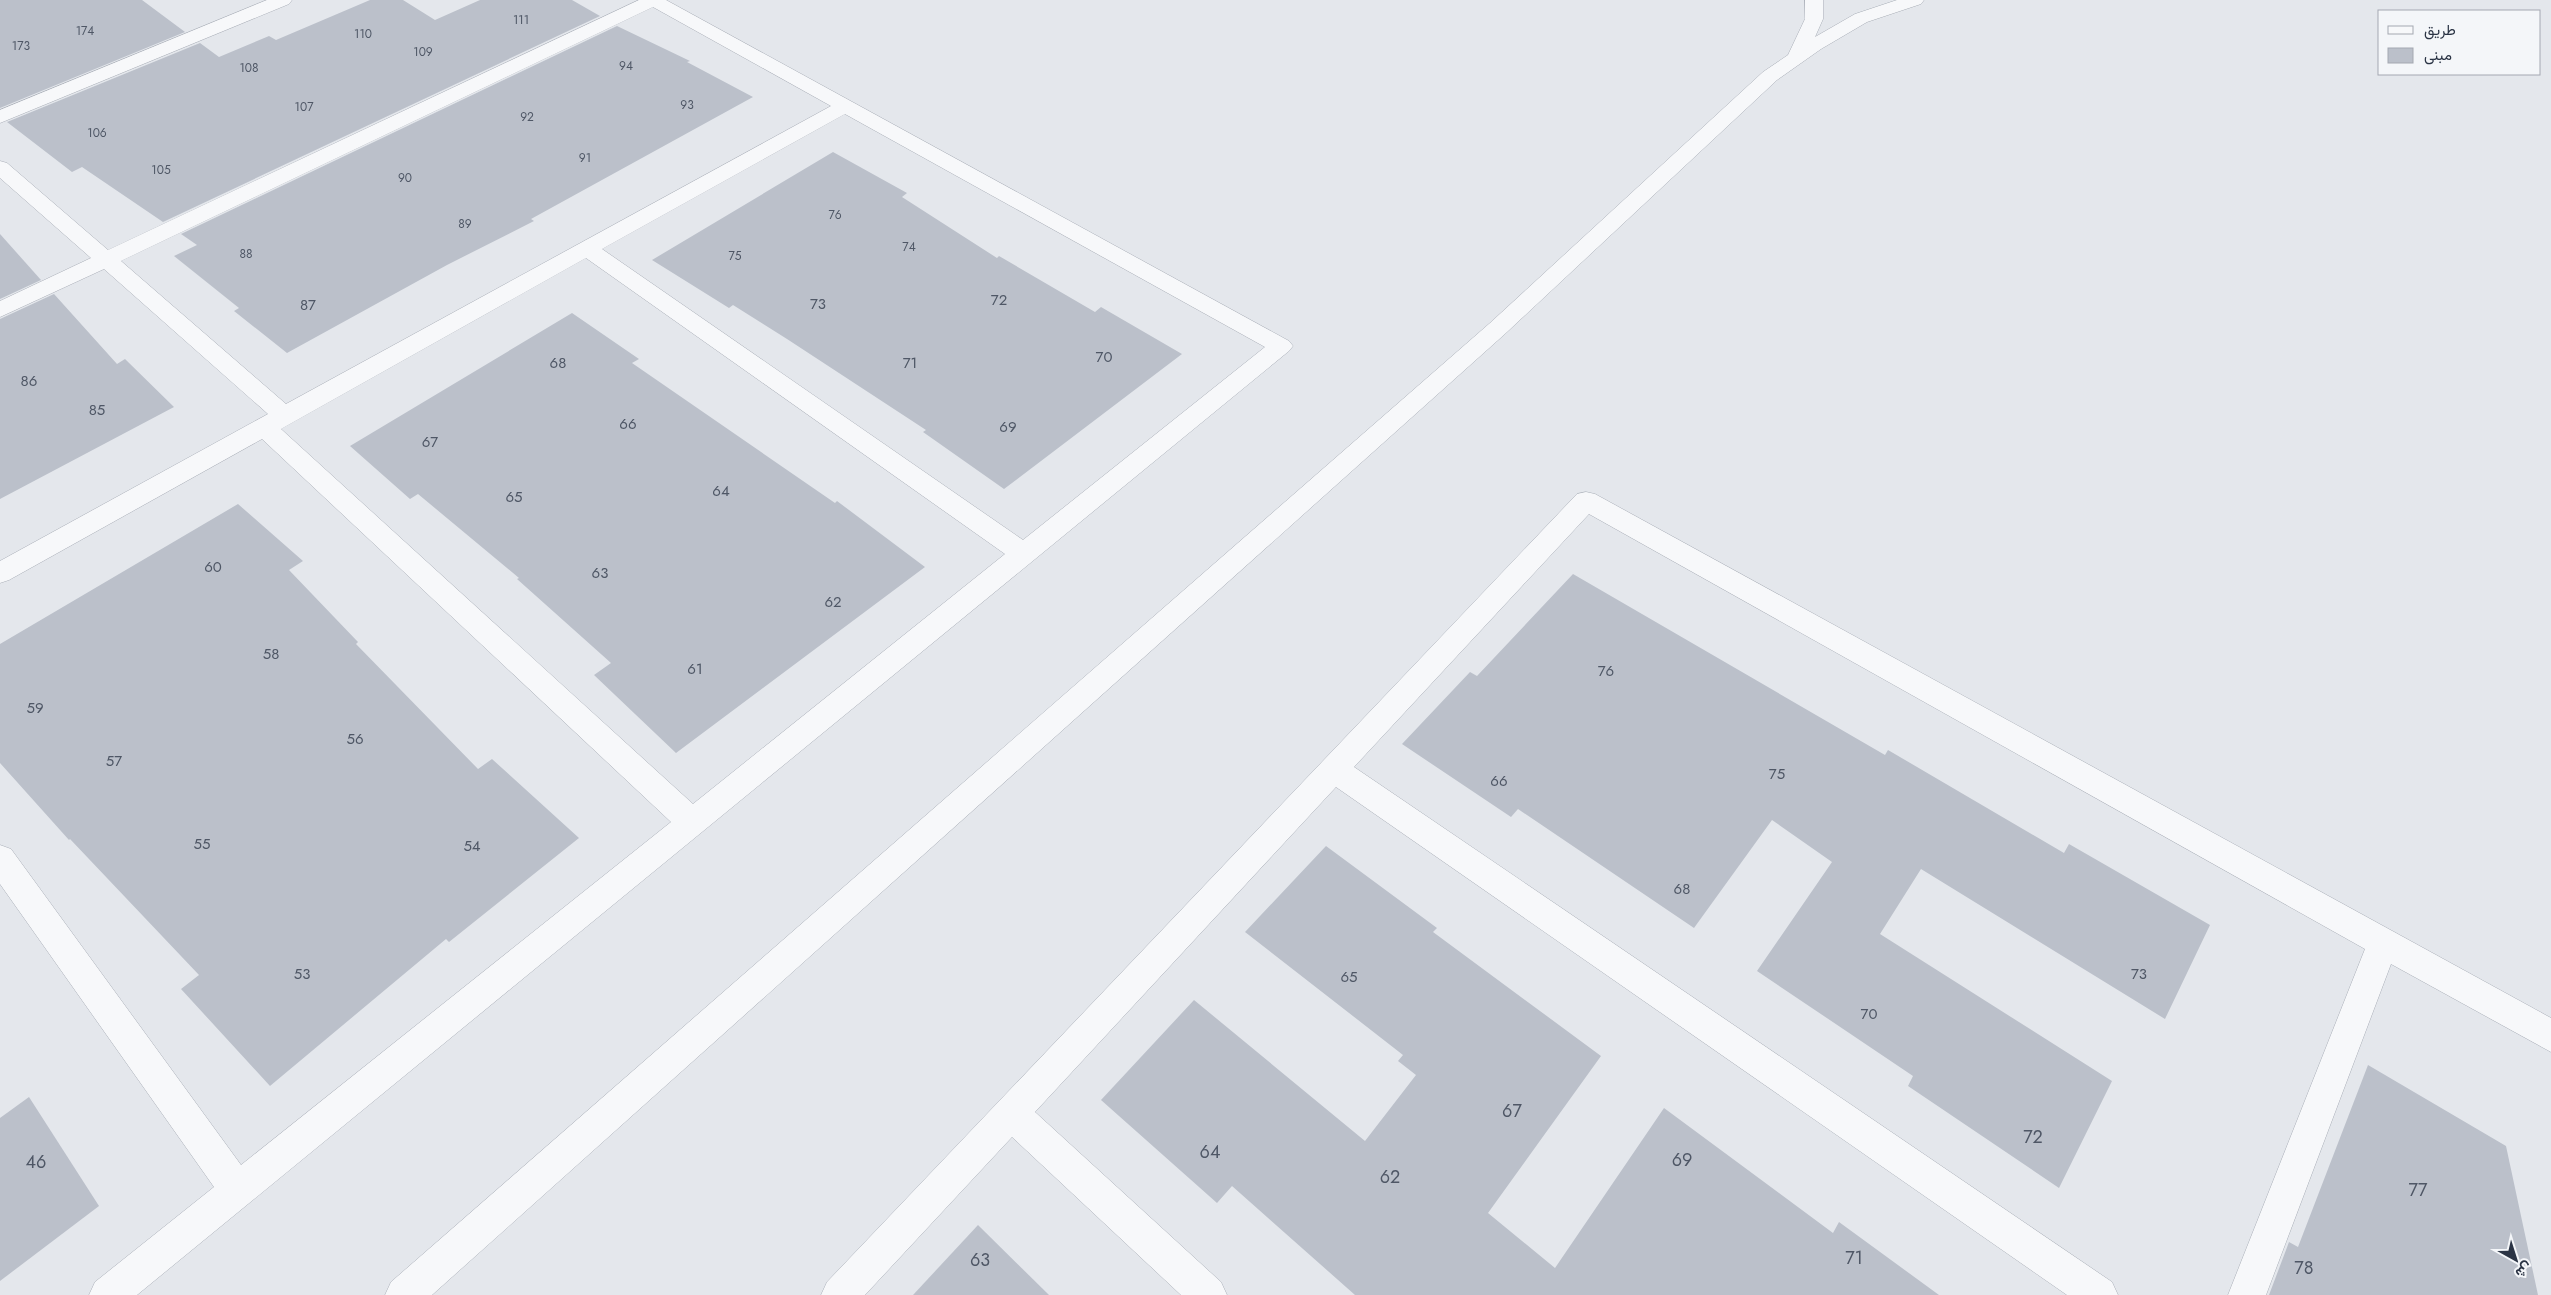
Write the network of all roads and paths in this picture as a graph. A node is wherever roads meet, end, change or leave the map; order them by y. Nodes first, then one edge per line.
1 (283, 0) edge
2 (653, 0) edge
3 (1814, 0) edge
4 (1915, 0) edge
5 (1796, 57) junction
6 (845, 106) junction
7 (0, 117) edge
8 (0, 167) edge
9 (587, 249) junction
10 (106, 260) junction
11 (0, 310) edge
12 (274, 421) junction
13 (1024, 554) junction
14 (0, 573) edge
15 (1334, 770) junction
16 (693, 823) junction
17 (0, 859) edge
18 (2383, 943) junction
19 (2551, 1036) edge
20 (1011, 1113) junction
21 (238, 1190) junction
22 (108, 1295) edge
23 (404, 1295) edge
24 (840, 1295) edge
25 (1208, 1295) edge
26 (2098, 1295) edge
27 (2247, 1295) edge

1 - 7 street
2 - 6 street
2 - 10 street
3 - 5 street
4 - 5 street
5 - 23 street
6 - 9 street
6 - 13 street
8 - 10 street
9 - 12 street
9 - 13 street
10 - 11 street
10 - 12 street
12 - 14 street
12 - 16 street
13 - 16 street
15 - 18 street
15 - 20 street
15 - 26 street
16 - 21 street
17 - 21 street
18 - 19 street
18 - 27 street
20 - 24 street
20 - 25 street
21 - 22 street

